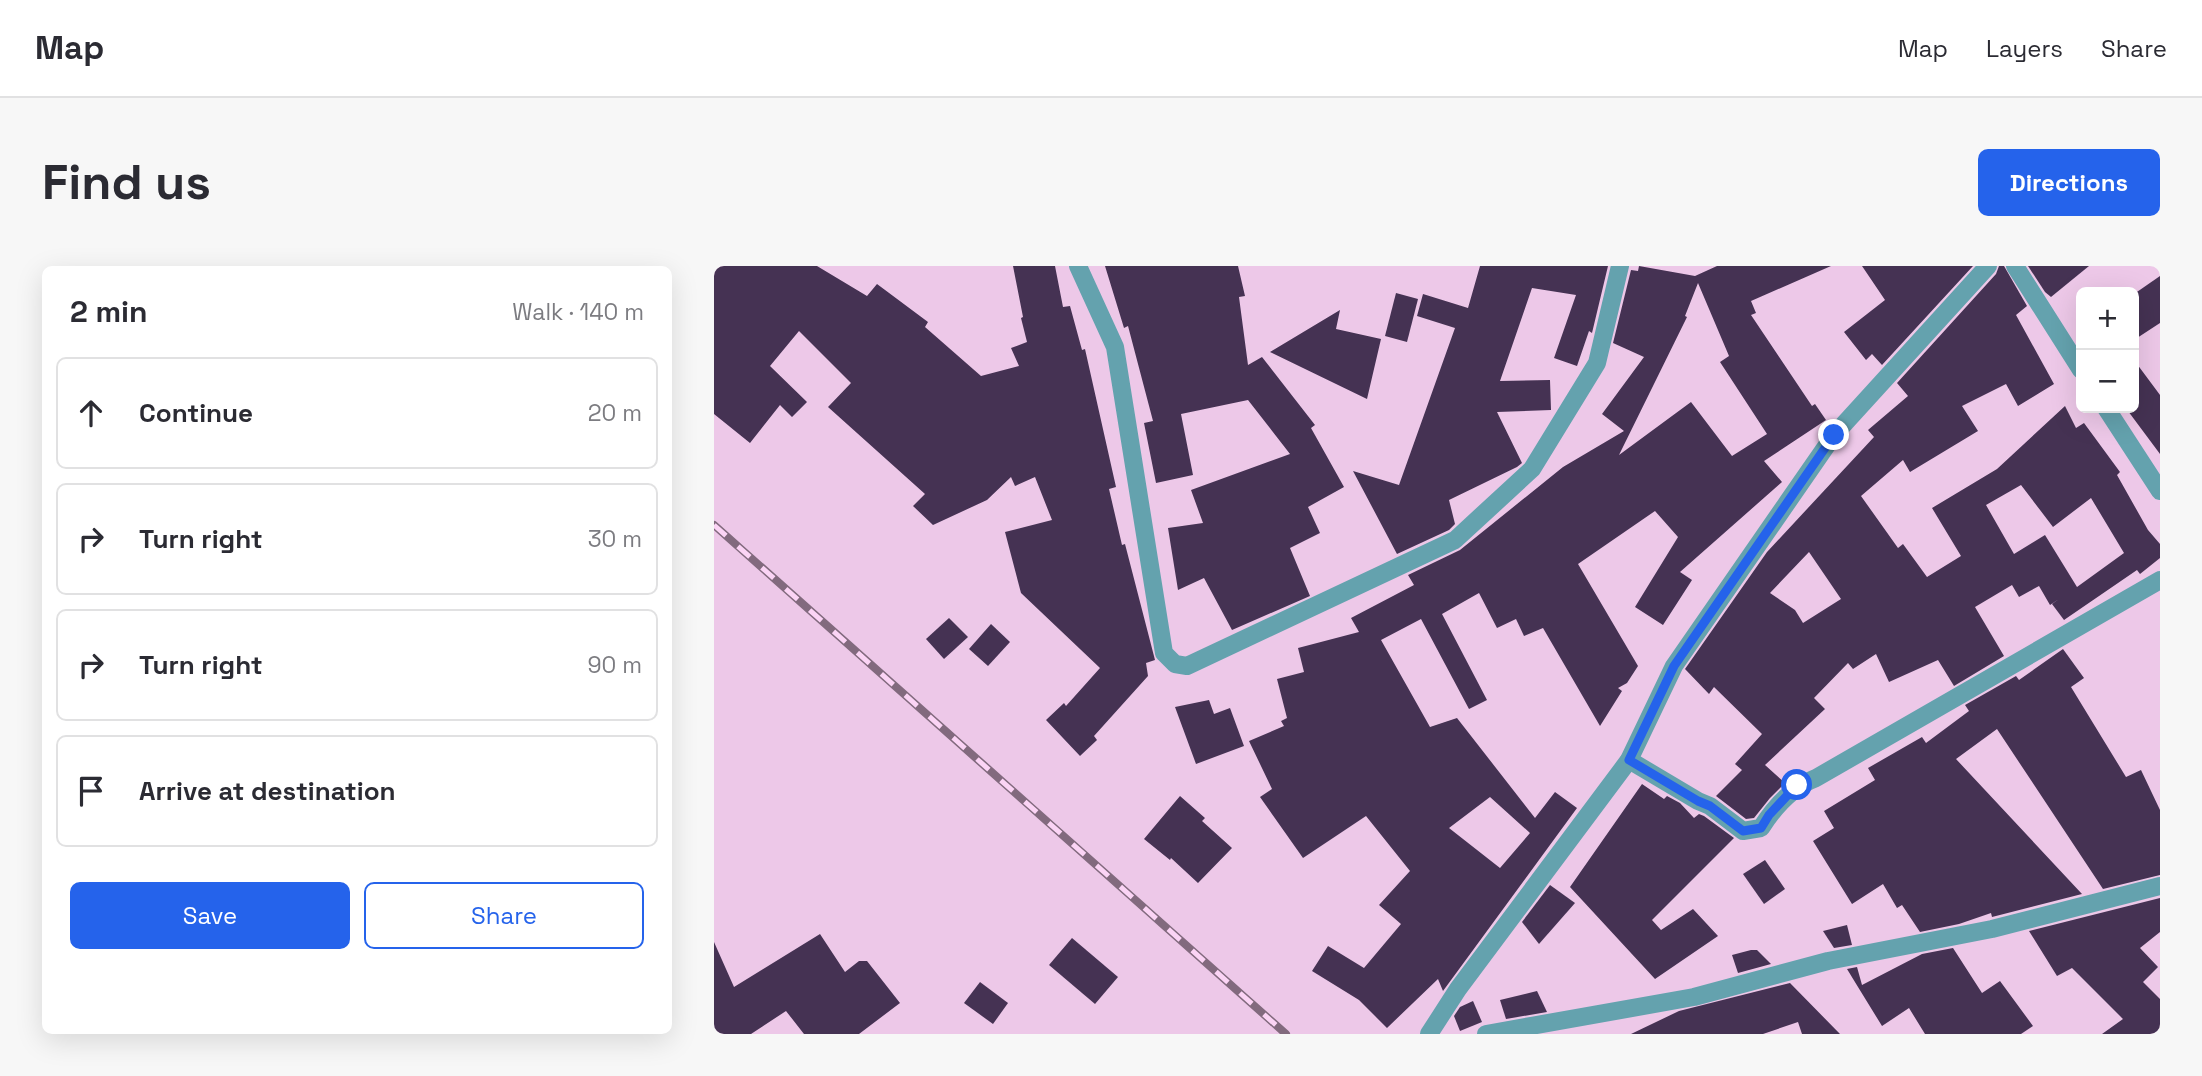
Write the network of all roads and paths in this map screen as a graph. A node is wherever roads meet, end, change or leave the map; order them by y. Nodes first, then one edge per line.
1 (1077, 266) edge
2 (1620, 266) edge
3 (1988, 266) edge
4 (2015, 266) edge
5 (2076, 362) edge
6 (2109, 413) edge
7 (2160, 491) edge
8 (2160, 580) edge
9 (1629, 760) junction
10 (2160, 886) edge
11 (1429, 1034) edge
12 (1486, 1034) edge

1 - 2 street
3 - 9 street
4 - 5 street
6 - 7 street
8 - 9 street
9 - 11 street
10 - 12 street

